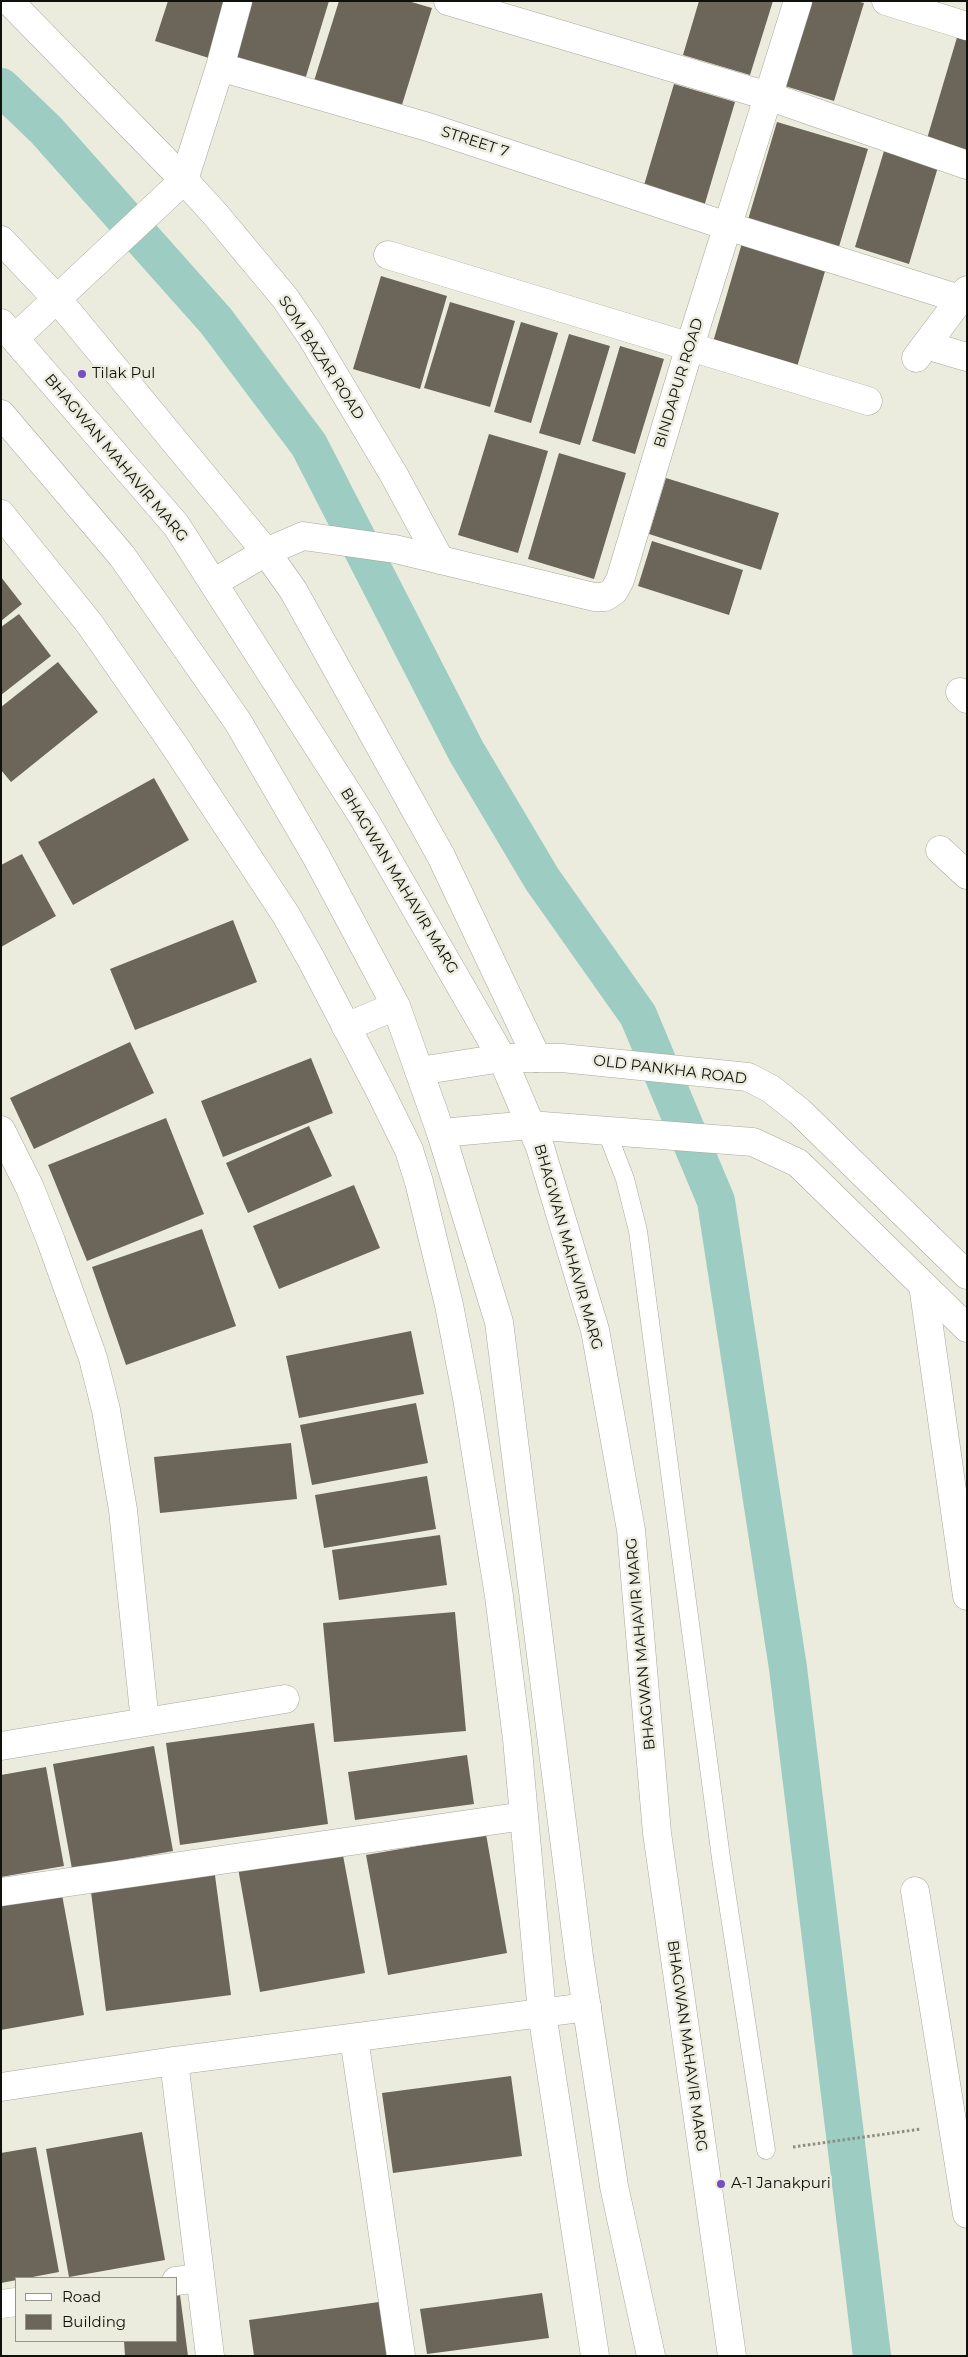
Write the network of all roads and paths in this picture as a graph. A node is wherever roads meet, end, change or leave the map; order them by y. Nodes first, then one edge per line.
1 (9, 1) edge
2 (238, 1) edge
3 (448, 1) edge
4 (798, 1) edge
5 (886, 1) edge
6 (967, 26) edge
7 (220, 67) junction
8 (768, 96) junction
9 (967, 165) edge
10 (175, 189) junction
11 (727, 226) junction
12 (1, 240) edge
13 (388, 255) dead end
14 (964, 294) edge
15 (56, 299) junction
16 (8, 330) edge
17 (690, 346) junction
18 (967, 357) edge
19 (868, 401) dead end
20 (1, 414) edge
21 (1, 514) edge
22 (266, 552) junction
23 (440, 560) junction
24 (213, 583) junction
25 (940, 850) dead end
26 (967, 875) edge
27 (396, 1006) junction
28 (346, 1026) junction
29 (502, 1058) junction
30 (537, 1058) junction
31 (418, 1071) junction
32 (530, 1124) junction
33 (1, 1130) edge
34 (606, 1130) junction
35 (441, 1133) junction
36 (967, 1275) edge
37 (923, 1285) junction
38 (967, 1328) edge
39 (967, 1596) edge
40 (285, 1699) dead end
41 (145, 1722) junction
42 (1, 1746) edge
43 (524, 1816) junction
44 (915, 1891) dead end
45 (1, 1892) edge
46 (587, 2007) junction
47 (542, 2013) junction
48 (354, 2038) junction
49 (174, 2061) junction
50 (1, 2087) edge
51 (959, 2124) edge
52 (819, 2143) dead end
53 (766, 2150) dead end
54 (967, 2214) edge
55 (188, 2280) edge
56 (15, 2302) edge
57 (1, 2304) edge
58 (210, 2356) edge
59 (401, 2356) edge
60 (595, 2356) edge
61 (651, 2356) edge
62 (732, 2356) edge

1 - 10 street, SOM BAZAR ROAD
2 - 7 street
3 - 8 street
4 - 8 street, BINDAPUR ROAD
5 - 6 street
7 - 10 street
7 - 11 street, STREET 7
8 - 9 street
8 - 11 street, BINDAPUR ROAD
10 - 15 street
10 - 23 street, SOM BAZAR ROAD
11 - 14 street, STREET 7
11 - 17 street, BINDAPUR ROAD
12 - 15 street
13 - 17 street
14 - 18 street
15 - 16 street
15 - 22 street
16 - 24 street, BHAGWAN MAHAVIR MARG
17 - 19 street
17 - 23 street, BINDAPUR ROAD
20 - 27 street
21 - 28 street
22 - 23 street
22 - 24 street
22 - 30 street
24 - 29 street, BHAGWAN MAHAVIR MARG
25 - 26 street
27 - 28 street
27 - 31 street
28 - 43 street
29 - 30 street, OLD PANKHA ROAD
29 - 31 street, OLD PANKHA ROAD
29 - 32 street, BHAGWAN MAHAVIR MARG
30 - 36 street, OLD PANKHA ROAD
31 - 35 street
32 - 34 street
32 - 35 street
32 - 62 street, BHAGWAN MAHAVIR MARG
33 - 41 street
34 - 37 street
34 - 53 lane
35 - 46 street
37 - 38 street
37 - 39 street
40 - 41 street
41 - 42 street
43 - 45 street
43 - 47 street
44 - 51 street
46 - 47 street
46 - 61 street
47 - 48 street
47 - 60 street
48 - 49 street
48 - 59 street
49 - 50 street
49 - 55 street
51 - 52 path
51 - 54 street
55 - 58 street
56 - 57 street

